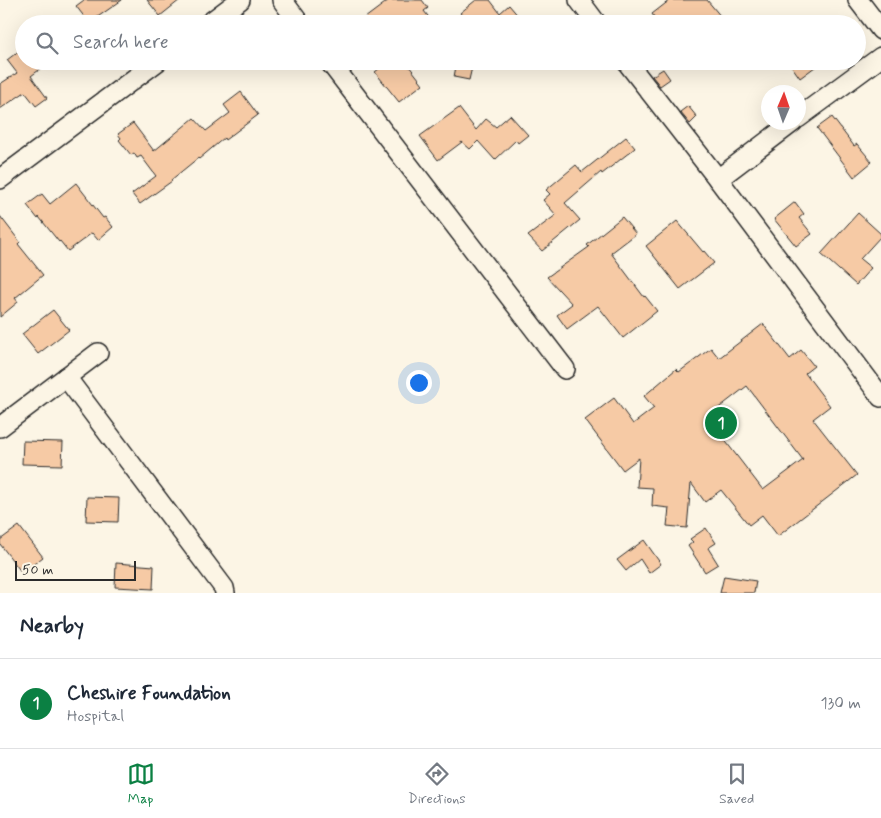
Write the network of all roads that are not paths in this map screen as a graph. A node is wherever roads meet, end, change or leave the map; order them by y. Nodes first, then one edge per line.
1 (240, 0) edge
2 (282, 0) edge
3 (579, 0) edge
4 (858, 0) edge
5 (220, 15) edge
6 (293, 15) edge
7 (591, 15) edge
8 (881, 30) edge
9 (881, 57) edge
10 (866, 68) edge
11 (146, 70) edge
12 (336, 70) edge
13 (633, 70) edge
14 (863, 70) edge
15 (806, 112) edge
16 (782, 130) edge
17 (0, 179) edge
18 (718, 179) junction
19 (98, 353) dead end
20 (565, 369) dead end
21 (66, 377) junction
22 (881, 397) edge
23 (0, 427) edge
24 (225, 593) edge

1 - 5 street
2 - 6 street
3 - 7 street
4 - 8 street
9 - 10 street
11 - 17 street
12 - 20 street
13 - 18 street
14 - 15 street
16 - 18 street
18 - 22 street
19 - 21 street
21 - 23 street
21 - 24 street

